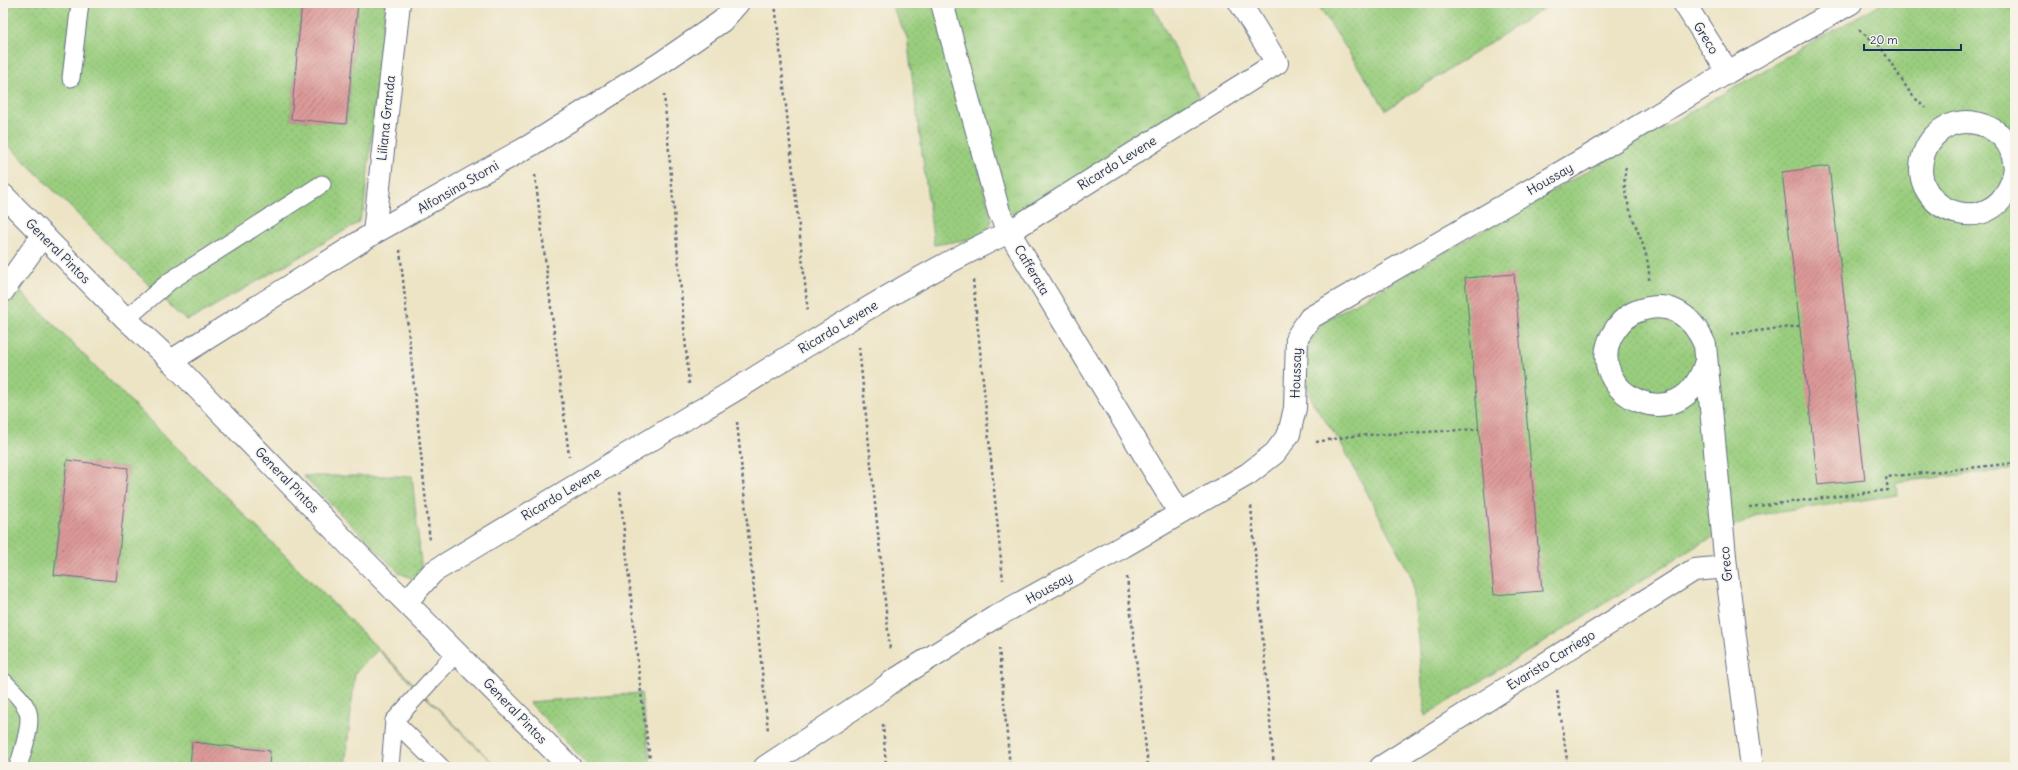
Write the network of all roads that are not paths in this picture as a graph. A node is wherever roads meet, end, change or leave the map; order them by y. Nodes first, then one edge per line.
1 (80, 3) edge
2 (399, 3) edge
3 (738, 3) edge
4 (942, 3) edge
5 (1240, 3) edge
6 (1684, 3) edge
7 (1851, 3) edge
8 (1728, 72) junction
9 (71, 78) dead end
10 (2015, 169) edge
11 (322, 184) dead end
12 (3, 195) edge
13 (1009, 232) junction
14 (374, 233) junction
15 (43, 235) junction
16 (3, 291) edge
17 (126, 319) junction
18 (171, 361) junction
19 (1706, 361) junction
20 (1179, 512) junction
21 (1726, 567) junction
22 (407, 601) junction
23 (457, 652) junction
24 (3, 681) edge
25 (394, 721) junction
26 (768, 765) edge
27 (18, 767) edge
28 (390, 767) edge
29 (441, 767) edge
30 (570, 767) edge
31 (1381, 767) edge
32 (1752, 767) edge

1 - 9 lane
2 - 14 street, Liliana Granda
3 - 14 street, Alfonsina Storni
4 - 13 street, Cafferata
5 - 13 street, Ricardo Levene
6 - 8 street, Greco
7 - 8 street, Houssay
8 - 20 street, Houssay
10 - 10 street
11 - 17 lane
12 - 15 street, General Pintos
13 - 20 street, Cafferata
13 - 22 street, Ricardo Levene
14 - 18 street, Alfonsina Storni
15 - 16 street
15 - 17 street, General Pintos
17 - 18 street, General Pintos
18 - 22 street, General Pintos
19 - 19 street, Greco
19 - 21 street, Greco
20 - 26 street, Houssay
21 - 31 street, Evaristo Carriego
21 - 32 street, Greco
22 - 23 street, General Pintos
23 - 25 lane
23 - 30 street, General Pintos
24 - 27 lane
25 - 28 lane
25 - 29 lane

